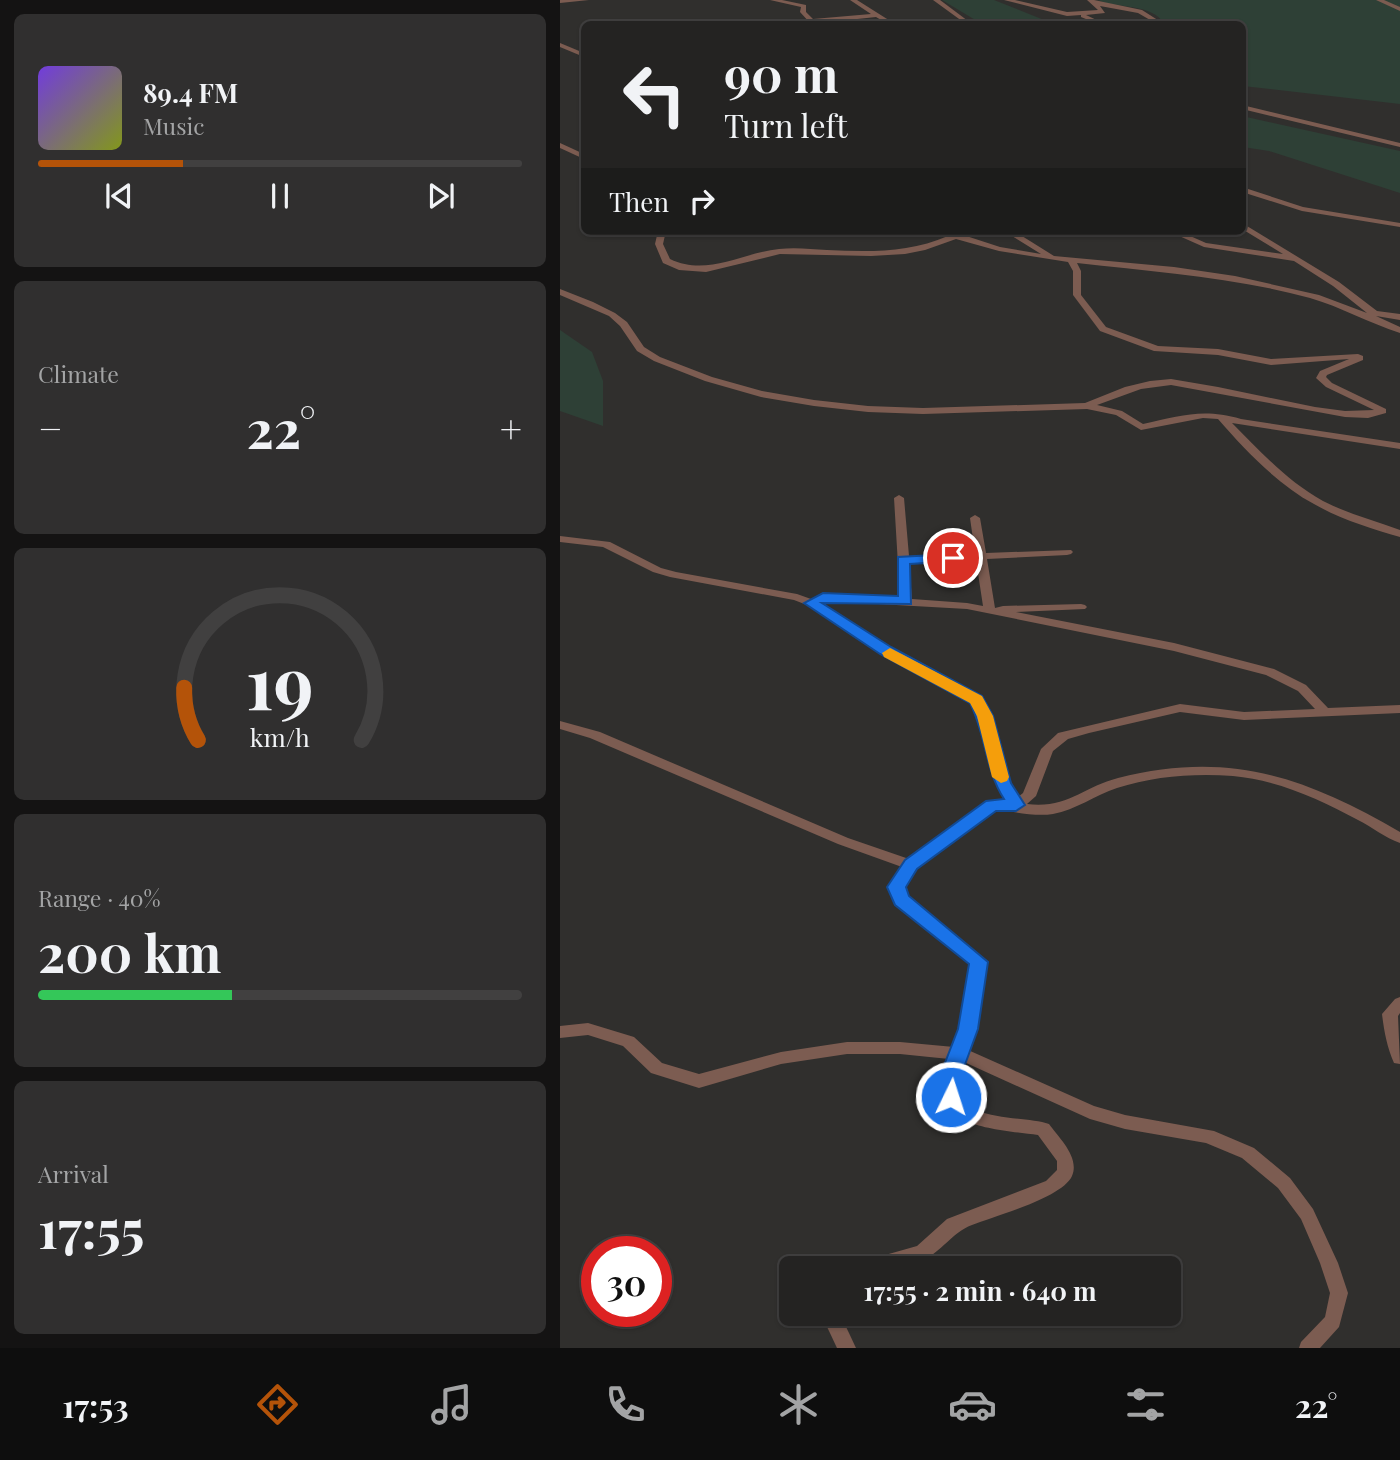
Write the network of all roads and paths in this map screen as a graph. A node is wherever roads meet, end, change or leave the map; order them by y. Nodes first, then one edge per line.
1 (586, 0) edge
2 (773, 0) edge
3 (853, 0) edge
4 (936, 0) edge
5 (1007, 0) edge
6 (1379, 0) edge
7 (560, 1) edge
8 (792, 1) edge
9 (1092, 1) edge
10 (1400, 9) edge
11 (1080, 14) junction
12 (877, 15) junction
13 (810, 21) edge
14 (828, 21) edge
15 (887, 21) edge
16 (965, 21) edge
17 (1095, 21) edge
18 (1156, 21) edge
19 (561, 48) edge
20 (581, 54) edge
21 (1246, 108) edge
22 (560, 145) edge
23 (1400, 145) edge
24 (581, 156) edge
25 (1246, 190) edge
26 (1400, 226) edge
27 (1246, 228) edge
28 (661, 235) edge
29 (1014, 235) edge
30 (1181, 235) edge
31 (955, 236) joint
32 (1053, 259) junction
33 (1297, 260) junction
34 (1072, 262) junction
35 (560, 292) edge
36 (1357, 311) junction
37 (1375, 314) junction
38 (1400, 317) edge
39 (1400, 330) edge
40 (1087, 406) junction
41 (1220, 416) junction
42 (1400, 446) edge
43 (899, 498) dead end
44 (975, 518) dead end
45 (1400, 534) edge
46 (560, 539) edge
47 (1067, 552) dead end
48 (978, 557) junction
49 (903, 560) junction
50 (906, 601) junction
51 (811, 603) junction
52 (1081, 607) dead end
53 (989, 610) junction
54 (1400, 709) edge
55 (1324, 711) junction
56 (560, 725) edge
57 (1016, 805) junction
58 (1400, 838) edge
59 (911, 865) junction
60 (1400, 1003) edge
61 (560, 1032) edge
62 (961, 1054) junction
63 (1400, 1058) edge
64 (908, 1256) edge
65 (836, 1326) edge
66 (847, 1348) edge
67 (1308, 1348) edge

1 - 7 street
2 - 8 street
3 - 12 street
4 - 16 street
5 - 11 street
6 - 10 street
8 - 13 street
9 - 11 street
9 - 18 street
11 - 17 street
12 - 14 street
12 - 15 street
19 - 20 street
21 - 23 street
22 - 24 street
25 - 26 street
27 - 33 street
28 - 31 street
29 - 32 street
30 - 33 street
31 - 32 street
32 - 34 street
33 - 37 street
34 - 36 street
34 - 40 street
35 - 40 street
36 - 37 street
36 - 39 street
37 - 38 street
40 - 41 street
41 - 42 street
41 - 45 street
43 - 49 street
44 - 48 street
46 - 51 street
47 - 48 street
48 - 49 street
48 - 53 street
49 - 50 street
50 - 51 street
50 - 53 street
51 - 57 street
52 - 53 street
53 - 55 street
54 - 55 street
55 - 57 street
56 - 59 street
57 - 58 street
57 - 59 street
59 - 62 street
60 - 63 street
61 - 62 street
62 - 64 street
62 - 67 street
65 - 66 street

